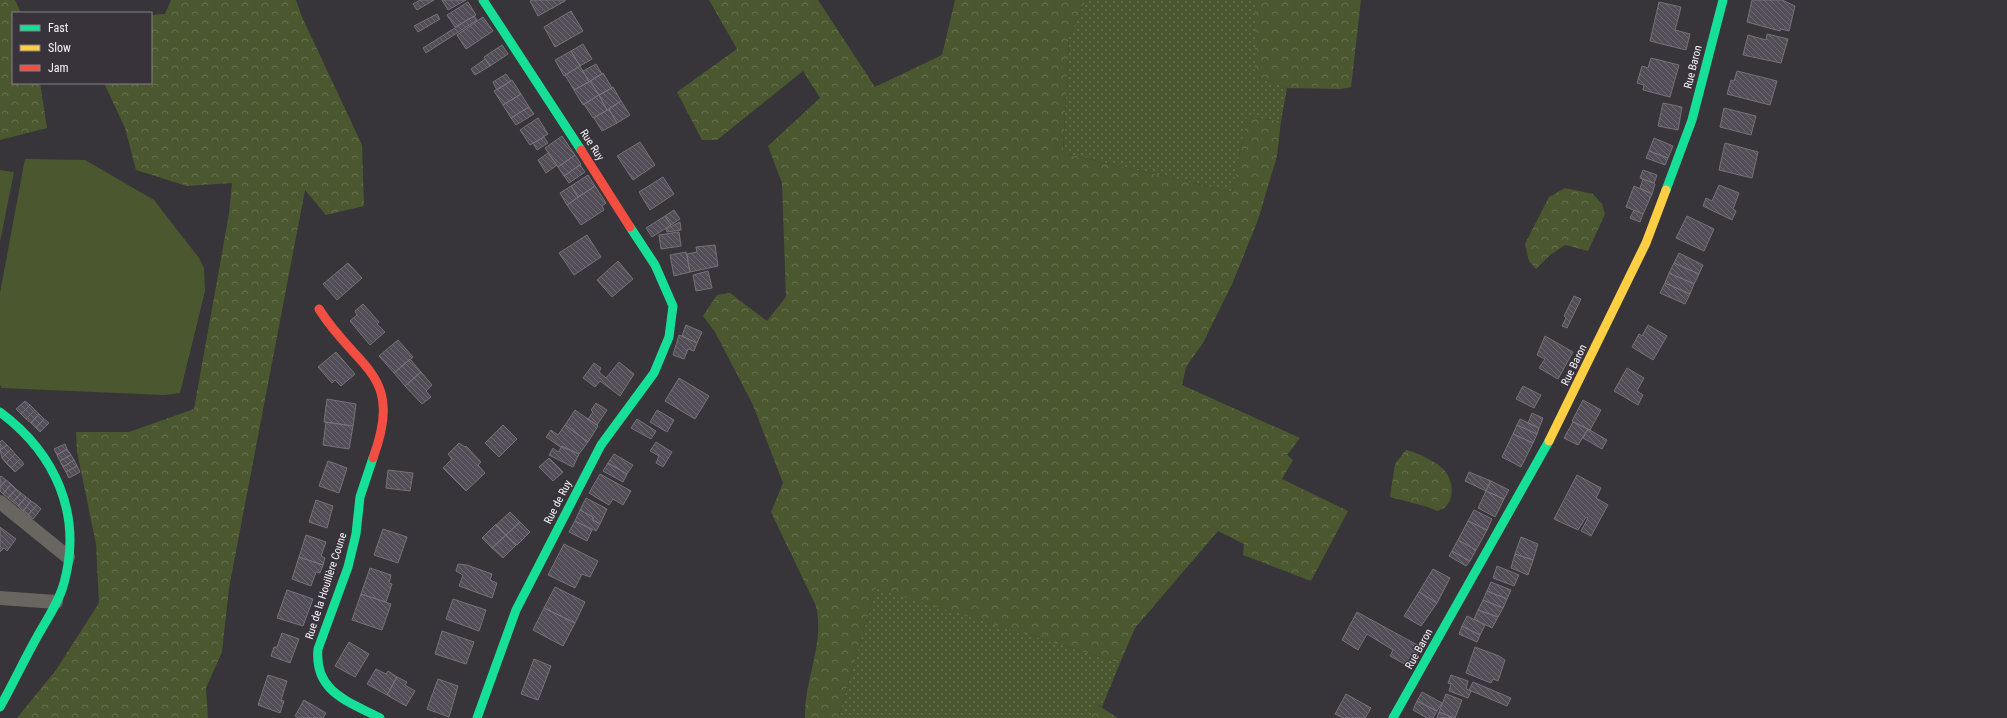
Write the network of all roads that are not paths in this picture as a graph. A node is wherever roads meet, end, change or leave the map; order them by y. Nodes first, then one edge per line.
1 (483, 0) edge
2 (1723, 0) edge
3 (673, 306) joint
4 (320, 309) dead end
5 (0, 412) edge
6 (0, 502) edge
7 (68, 557) junction
8 (0, 598) edge
9 (56, 602) junction
10 (0, 707) edge
11 (380, 718) edge
12 (477, 718) edge
13 (1393, 718) edge

1 - 3 street, Rue Ruy
2 - 13 street, Rue Baron
3 - 12 street, Rue de Ruy
4 - 11 street, Rue de la Houillère Coune
5 - 7 street
6 - 7 street
7 - 9 street
8 - 9 street
9 - 10 street

